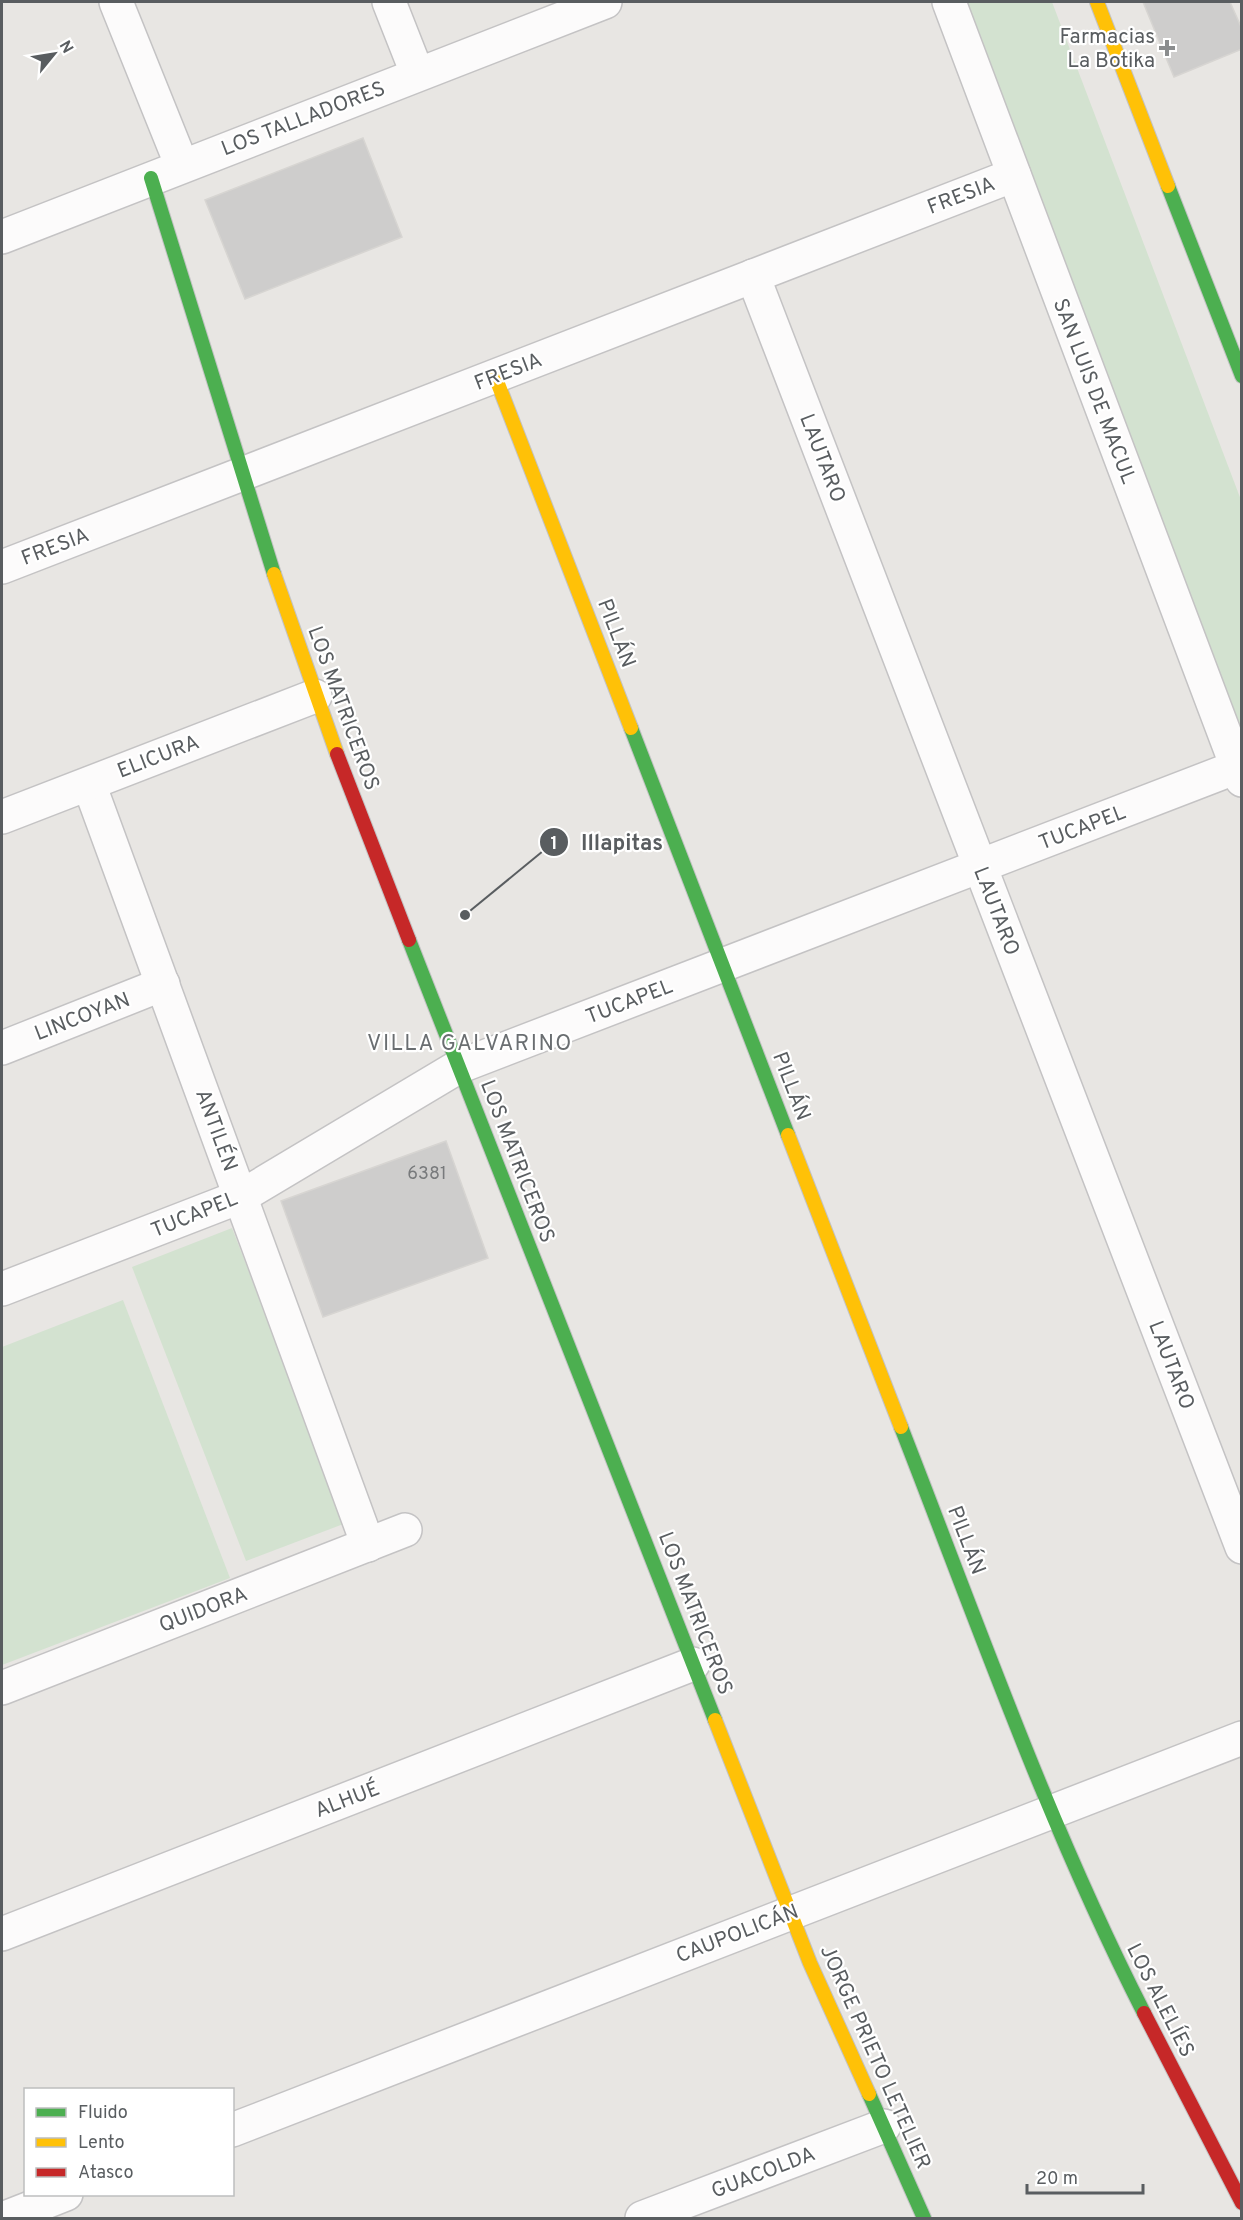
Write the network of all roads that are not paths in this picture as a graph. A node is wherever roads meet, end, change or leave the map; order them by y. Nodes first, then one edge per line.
1 (116, 2) edge
2 (389, 2) edge
3 (605, 2) edge
4 (949, 2) edge
5 (1097, 2) edge
6 (417, 73) junction
7 (182, 166) junction
8 (1014, 175) junction
9 (151, 178) junction
10 (2, 237) edge
11 (753, 276) junction
12 (495, 376) junction
13 (1242, 376) edge
14 (241, 474) junction
15 (2, 567) edge
16 (315, 696) junction
17 (1240, 771) edge
18 (89, 783) junction
19 (2, 817) edge
20 (980, 866) junction
21 (723, 965) junction
22 (163, 984) junction
23 (2, 1048) edge
24 (458, 1067) junction
25 (242, 1196) junction
26 (2, 1289) edge
27 (405, 1530) dead end
28 (368, 1545) junction
29 (1242, 1547) edge
30 (693, 1664) junction
31 (2, 1688) edge
32 (1242, 1738) edge
33 (1050, 1812) junction
34 (790, 1912) junction
35 (2, 1934) edge
36 (884, 2126) junction
37 (234, 2129) edge
38 (61, 2196) edge
39 (1242, 2203) edge
40 (5, 2218) edge
41 (642, 2218) edge
42 (924, 2218) edge

1 - 7 street
2 - 6 street
3 - 6 street, LOS TALLADORES
4 - 8 street, SAN LUIS DE MACUL
5 - 13 street
6 - 7 street, LOS TALLADORES
7 - 9 street, LOS TALLADORES
8 - 11 street, FRESIA
8 - 17 street, SAN LUIS DE MACUL
9 - 10 street, LOS TALLADORES
9 - 14 street, LOS MATRICEROS
11 - 12 street, FRESIA
11 - 20 street, LAUTARO
12 - 14 street, FRESIA
12 - 21 street, PILLÁN
14 - 15 street, FRESIA
14 - 16 street, LOS MATRICEROS
16 - 18 street, ELICURA
16 - 24 street, LOS MATRICEROS
17 - 20 street, TUCAPEL
18 - 19 street, ELICURA
18 - 22 street, ANTILÉN
20 - 21 street, TUCAPEL
20 - 29 street, LAUTARO
21 - 24 street, TUCAPEL
21 - 33 street, PILLÁN
22 - 23 street, LINCOYAN
22 - 25 street, ANTILÉN
24 - 25 street, TUCAPEL
24 - 30 street, LOS MATRICEROS
25 - 26 street, TUCAPEL
25 - 28 street, ANTILÉN
27 - 28 street, QUIDORA
28 - 31 street, QUIDORA
30 - 34 street, LOS MATRICEROS
30 - 35 street, ALHUÉ
32 - 33 street, CAUPOLICÁN
33 - 34 street, CAUPOLICÁN
33 - 39 street, LOS ALELÍES
34 - 36 street, JORGE PRIETO LETELIER
34 - 37 street, CAUPOLICÁN
36 - 41 street, GUACOLDA
36 - 42 street, JORGE PRIETO LETELIER
38 - 40 street

